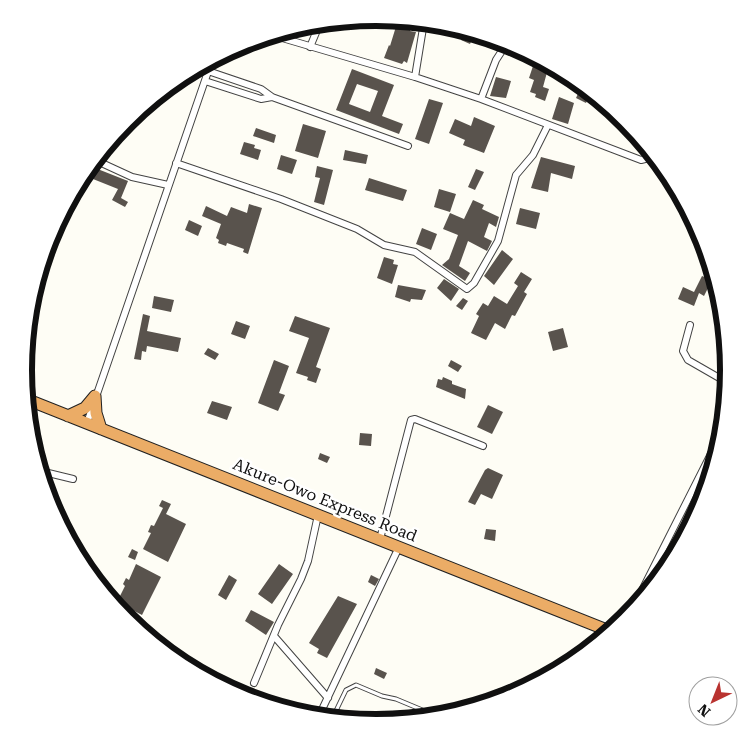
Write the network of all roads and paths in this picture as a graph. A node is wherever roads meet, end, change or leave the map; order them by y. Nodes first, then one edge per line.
1 (423, 29) edge
2 (316, 32) edge
3 (284, 39) edge
4 (310, 47) junction
5 (502, 50) edge
6 (208, 71) joint
7 (415, 77) junction
8 (205, 81) junction
9 (272, 97) junction
10 (481, 99) junction
11 (548, 125) junction
12 (408, 146) dead end
13 (648, 158) edge
14 (102, 163) edge
15 (176, 163) junction
16 (168, 185) junction
17 (690, 326) dead end
18 (721, 378) edge
19 (95, 396) junction
20 (34, 402) edge
21 (68, 416) junction
22 (87, 423) junction
23 (101, 429) junction
24 (483, 446) dead end
25 (710, 456) edge
26 (48, 473) edge
27 (73, 479) dead end
28 (318, 515) junction
29 (380, 539) junction
30 (399, 547) junction
31 (643, 587) edge
32 (603, 629) edge
33 (274, 636) junction
34 (254, 684) dead end
35 (328, 698) junction
36 (322, 710) edge
37 (426, 711) edge
38 (335, 712) edge

1 - 7 street
2 - 4 street
3 - 4 street
4 - 7 street
5 - 10 street
6 - 8 street
6 - 9 street
7 - 10 street
8 - 9 street
8 - 15 street
9 - 12 street
10 - 11 street
11 - 13 street
11 - 15 street
14 - 16 street
15 - 16 street
16 - 19 street
17 - 18 street
19 - 21 highway
19 - 22 street
19 - 23 highway
20 - 21 highway, Akure-Owo Express Road
21 - 22 highway, Akure-Owo Express Road
22 - 23 highway, Akure-Owo Express Road
23 - 28 highway, Akure-Owo Express Road
24 - 29 street
25 - 31 street
26 - 27 street
28 - 29 highway, Akure-Owo Express Road
28 - 33 street
29 - 30 highway, Akure-Owo Express Road
30 - 32 highway, Akure-Owo Express Road
30 - 35 street
33 - 34 street
33 - 35 street
35 - 36 street
37 - 38 lane

